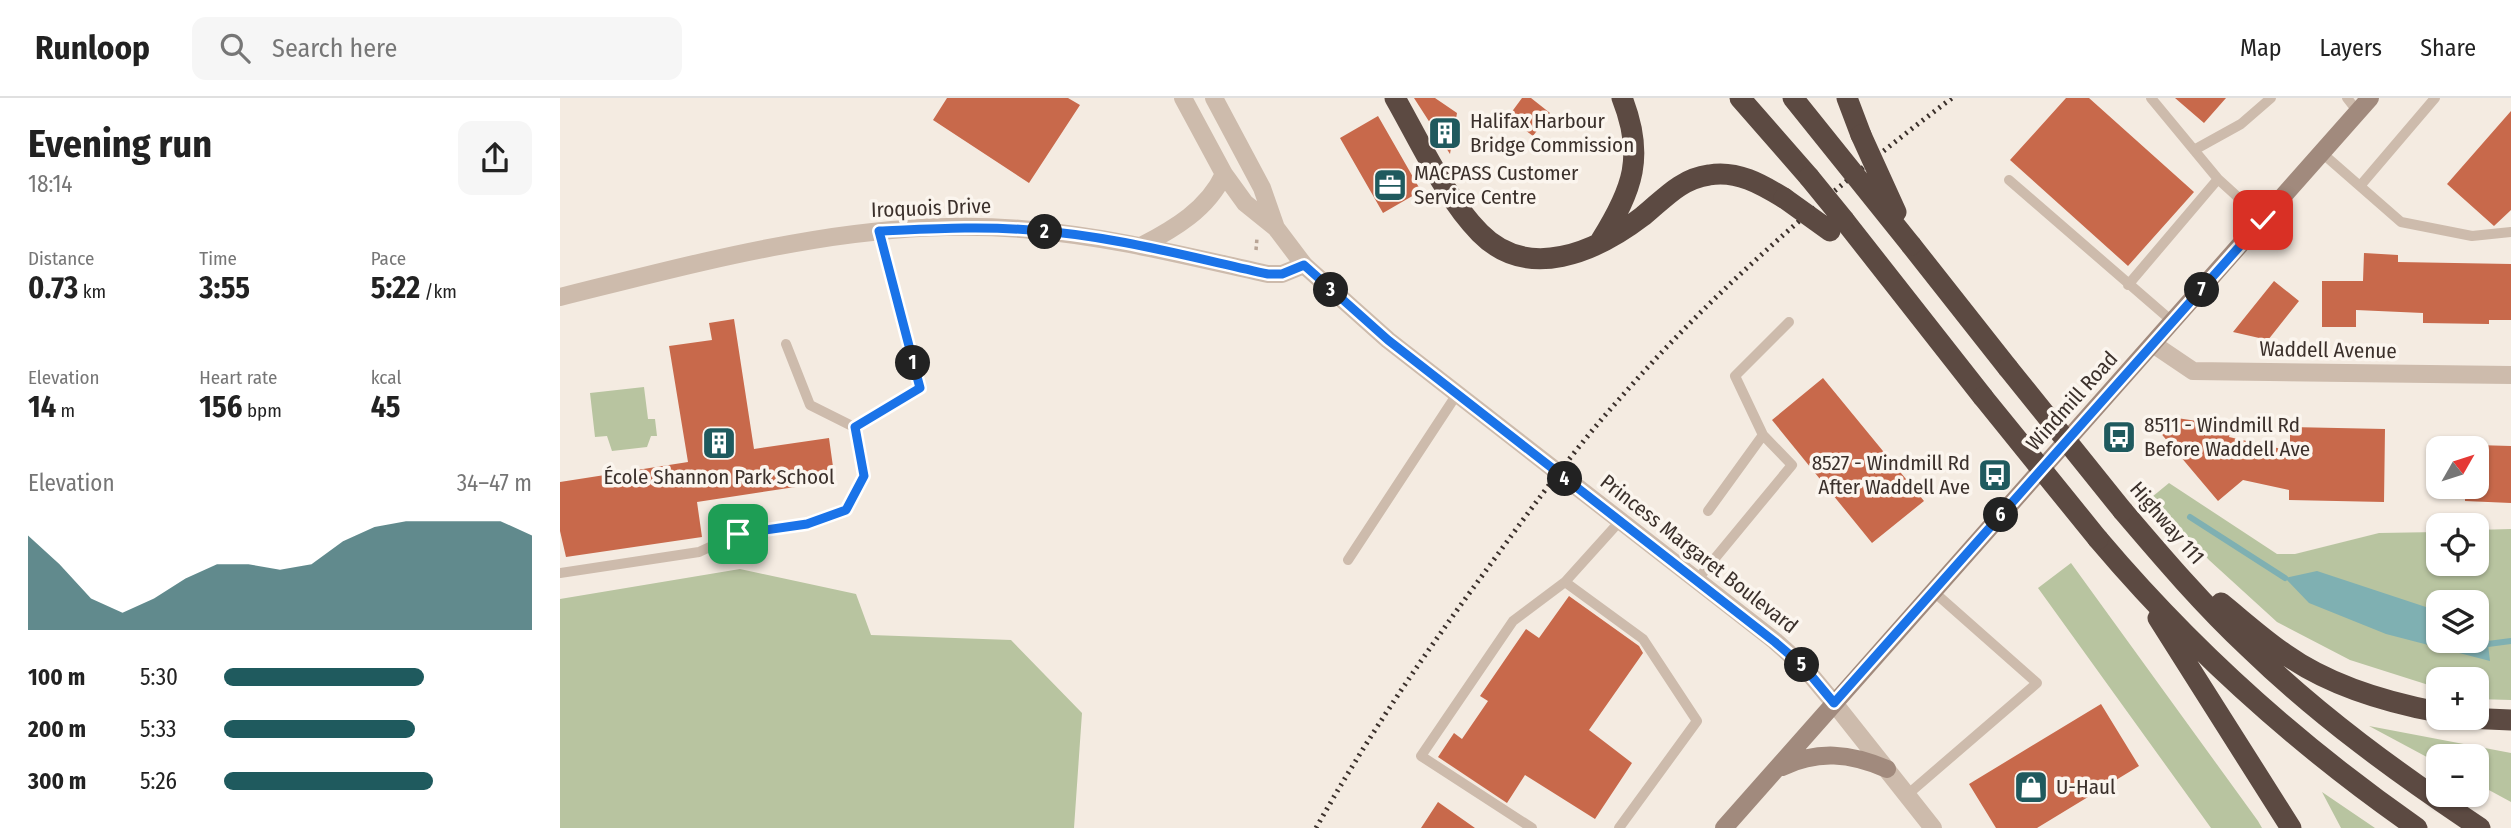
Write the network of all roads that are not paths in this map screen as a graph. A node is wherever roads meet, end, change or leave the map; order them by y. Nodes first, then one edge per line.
1 (1183, 98) edge
2 (1214, 98) edge
3 (1395, 98) edge
4 (1622, 98) edge
5 (1740, 98) edge
6 (1793, 98) edge
7 (1847, 98) edge
8 (2151, 98) edge
9 (2271, 98) edge
10 (2370, 98) edge
11 (2435, 98) edge
12 (2352, 105) edge
13 (2194, 150) junction
14 (2322, 153) junction
15 (1224, 174) junction
16 (2218, 179) junction
17 (2010, 180) dead end
18 (2360, 186) junction
19 (2263, 220) junction
20 (1837, 226) junction
21 (1276, 228) junction
22 (879, 231) junction
23 (2511, 232) edge
24 (1597, 245) junction
25 (1141, 246) junction
26 (1911, 246) junction
27 (1304, 265) junction
28 (2128, 285) junction
29 (560, 297) edge
30 (1789, 322) dead end
31 (2173, 322) junction
32 (786, 344) dead end
33 (2153, 344) junction
34 (2511, 375) edge
35 (1457, 394) junction
36 (855, 427) junction
37 (1763, 435) junction
38 (1708, 511) dead end
39 (1620, 521) junction
40 (1348, 560) dead end
41 (2164, 560) junction
42 (560, 573) edge
43 (1697, 580) junction
44 (2134, 581) junction
45 (1565, 582) junction
46 (1934, 592) junction
47 (1834, 703) junction
48 (2426, 710) edge
49 (2489, 719) edge
50 (2511, 720) edge
51 (1887, 769) junction
52 (1775, 770) junction
53 (1908, 795) junction
54 (1532, 828) edge
55 (1619, 828) edge
56 (1724, 828) edge
57 (1933, 828) edge
58 (2291, 828) edge
59 (2417, 828) edge
60 (2480, 828) edge

1 - 15 street, Princess Margaret Boulevard
2 - 21 street, Princess Margaret Boulevard
3 - 24 highway
4 - 24 highway
5 - 20 highway, bridge
6 - 26 highway, Highway 111, bridge
7 - 26 highway, bridge
8 - 13 lane
9 - 13 lane
10 - 12 main road, Windmill Road
11 - 18 lane
12 - 14 main road, Windmill Road
13 - 16 lane
14 - 18 lane
14 - 19 main road, Windmill Road
15 - 21 street, Princess Margaret Boulevard
15 - 25 street
16 - 19 lane
16 - 28 lane
17 - 28 lane
18 - 23 lane
19 - 31 main road, Windmill Road
20 - 24 highway, bridge
20 - 44 highway, bridge
21 - 27 street, Princess Margaret Boulevard
22 - 25 street, Iroquois Drive
22 - 29 street, Iroquois Drive
22 - 36 lane
25 - 27 street, Iroquois Drive
26 - 41 highway, Highway 111, bridge
27 - 35 street, Princess Margaret Boulevard
28 - 31 lane
30 - 37 lane
31 - 33 main road, Windmill Road
32 - 36 lane
33 - 34 street, Waddell Avenue
33 - 46 main road, Windmill Road
35 - 39 street, Princess Margaret Boulevard
35 - 40 lane
36 - 42 lane
37 - 38 lane
37 - 43 lane
39 - 43 street, Princess Margaret Boulevard
39 - 45 lane
41 - 48 highway
41 - 60 highway, Highway 111
43 - 47 street, Princess Margaret Boulevard
44 - 58 highway
44 - 59 highway
45 - 54 lane
45 - 55 lane
46 - 47 main road, Windmill Road
46 - 53 lane
47 - 51 street, Princess Margaret Boulevard
47 - 52 main road, Windmill Road
49 - 50 highway
51 - 52 main road
51 - 53 street, Princess Margaret Boulevard
52 - 56 main road, Windmill Road
53 - 57 street, Princess Margaret Boulevard

